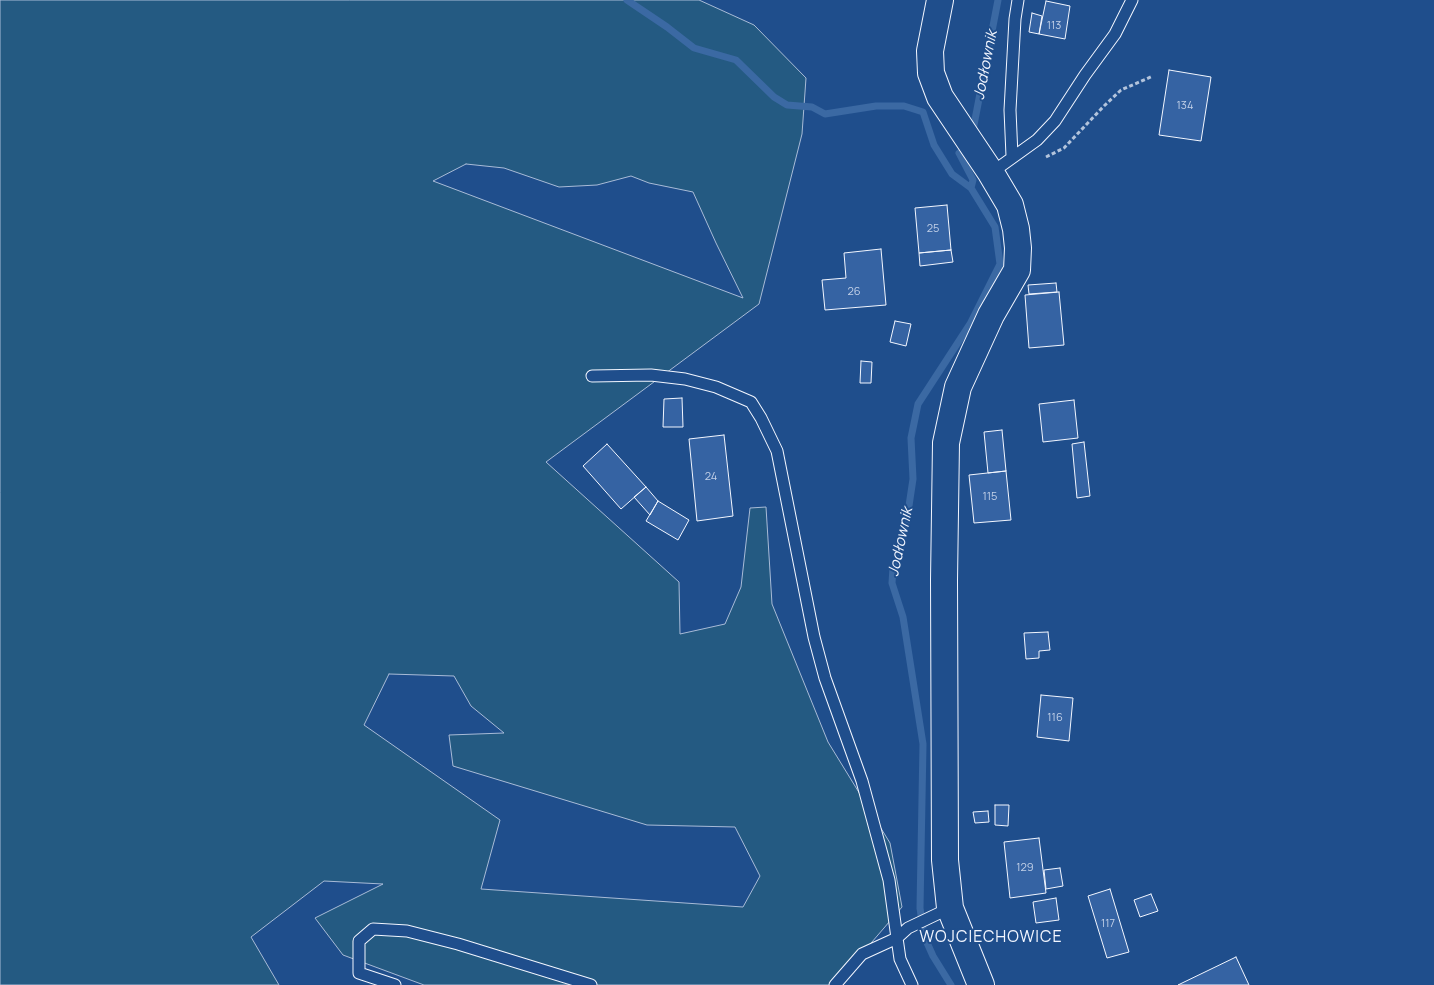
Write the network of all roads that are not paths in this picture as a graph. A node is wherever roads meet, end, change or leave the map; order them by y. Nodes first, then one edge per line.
1 (940, 0) edge
2 (1018, 0) edge
3 (1132, 0) edge
4 (1002, 163) junction
5 (592, 376) dead end
6 (950, 908) junction
7 (897, 938) junction
8 (395, 985) edge
9 (591, 985) edge
10 (836, 985) edge
11 (912, 985) edge
12 (980, 985) edge

1 - 4 street
2 - 4 lane
3 - 4 lane
4 - 6 street
5 - 7 lane
6 - 7 lane
6 - 12 street
7 - 10 lane
7 - 11 lane
8 - 9 lane

